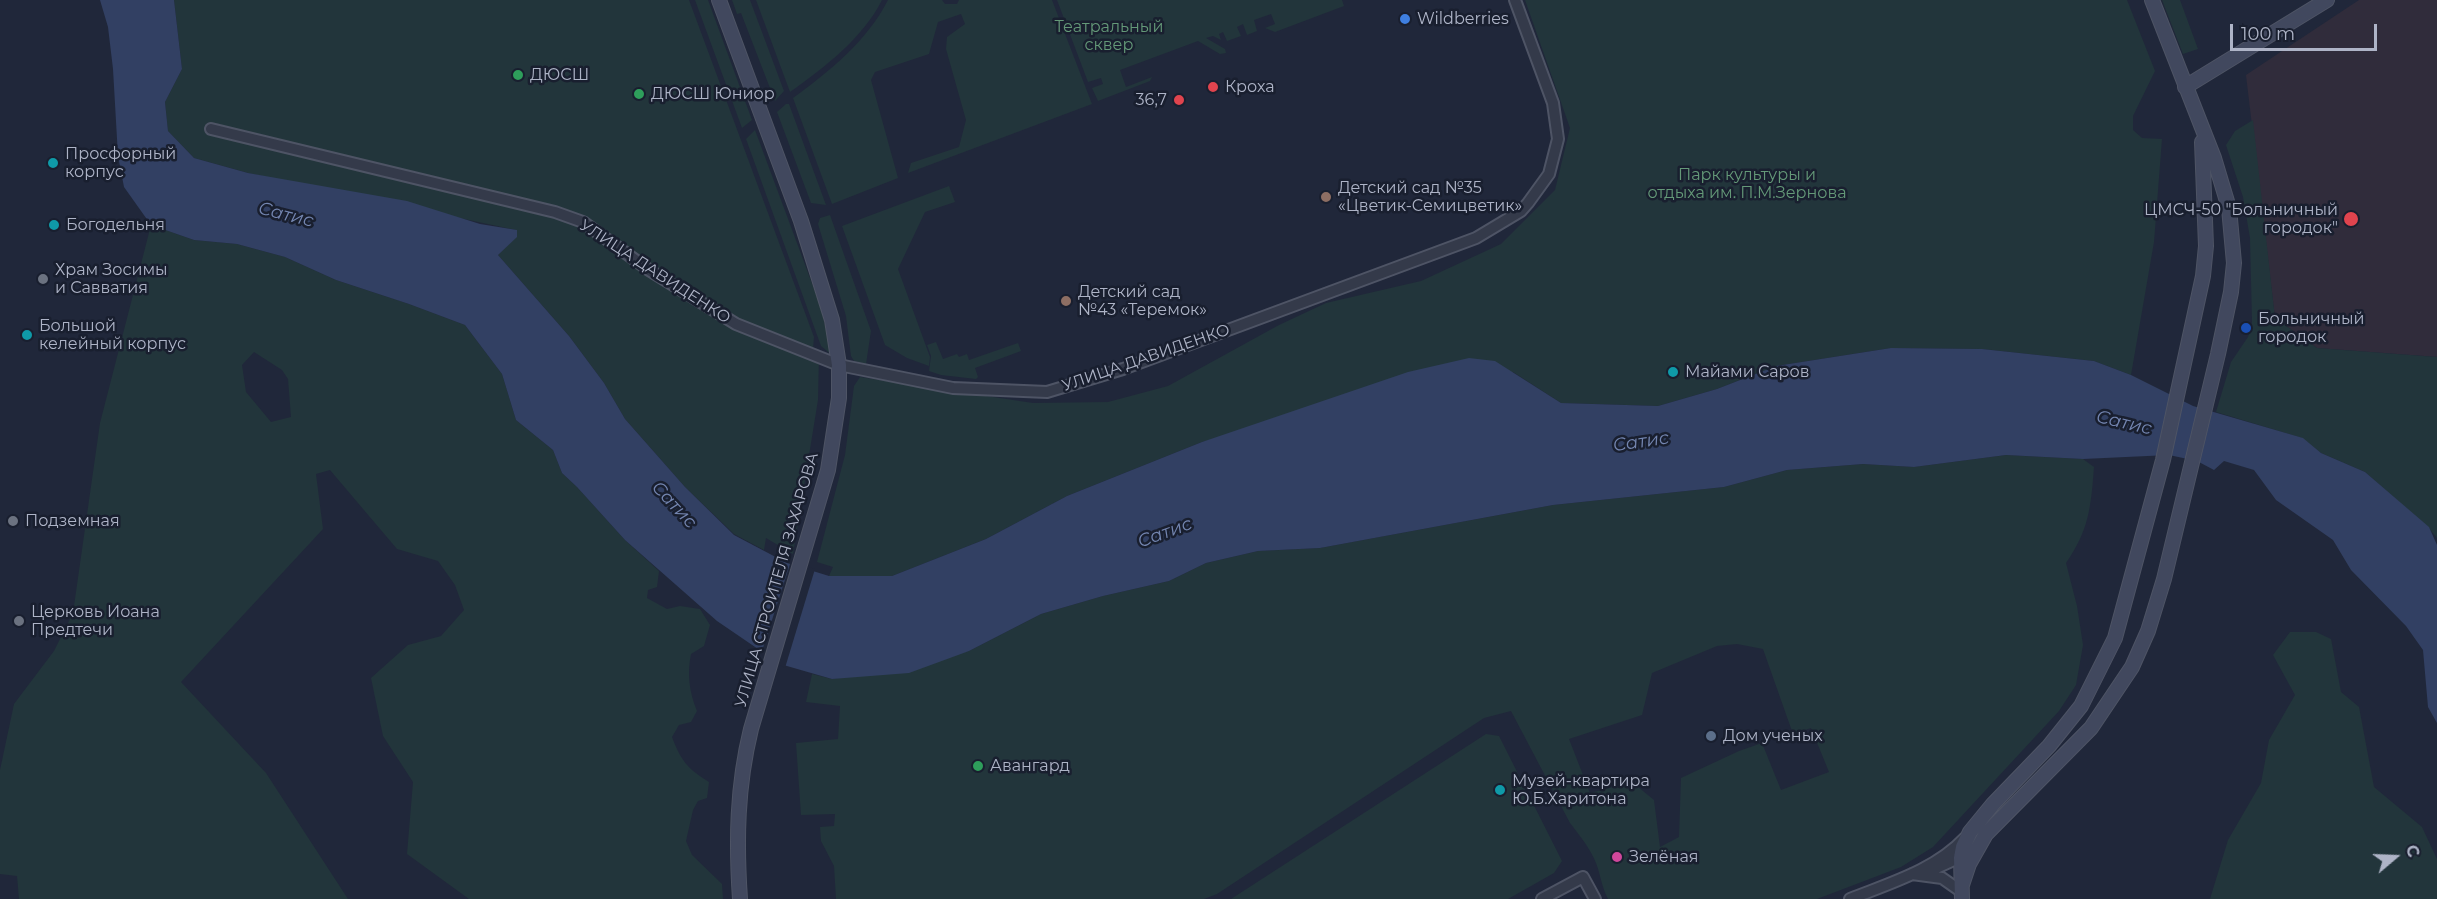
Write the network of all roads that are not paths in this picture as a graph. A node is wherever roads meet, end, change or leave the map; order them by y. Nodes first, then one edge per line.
1 (719, 0) edge
2 (1515, 0) edge
3 (2152, 0) edge
4 (2327, 0) edge
5 (2185, 87) junction
6 (2201, 128) junction
7 (211, 129) dead end
8 (2206, 246) junction
9 (2234, 263) junction
10 (839, 365) junction
11 (1970, 832) junction
12 (1977, 847) junction
13 (1961, 858) junction
14 (1912, 874) junction
15 (1962, 892) edge
16 (740, 899) edge
17 (1542, 899) edge
18 (1595, 899) edge
19 (1850, 899) edge

1 - 10 main road, УЛИЦА СТРОИТЕЛЯ ЗАХАРОВА
2 - 10 street, УЛИЦА ДАВИДЕНКО
3 - 5 main road
4 - 5 main road
5 - 6 main road
6 - 8 main road
6 - 9 main road
7 - 10 street, УЛИЦА ДАВИДЕНКО
8 - 9 main road
8 - 11 main road
9 - 12 main road
10 - 16 main road, УЛИЦА СТРОИТЕЛЯ ЗАХАРОВА
11 - 13 main road
11 - 14 street
12 - 13 street
12 - 15 main road
13 - 14 street
13 - 15 main road
14 - 15 street
14 - 19 street
17 - 18 street

